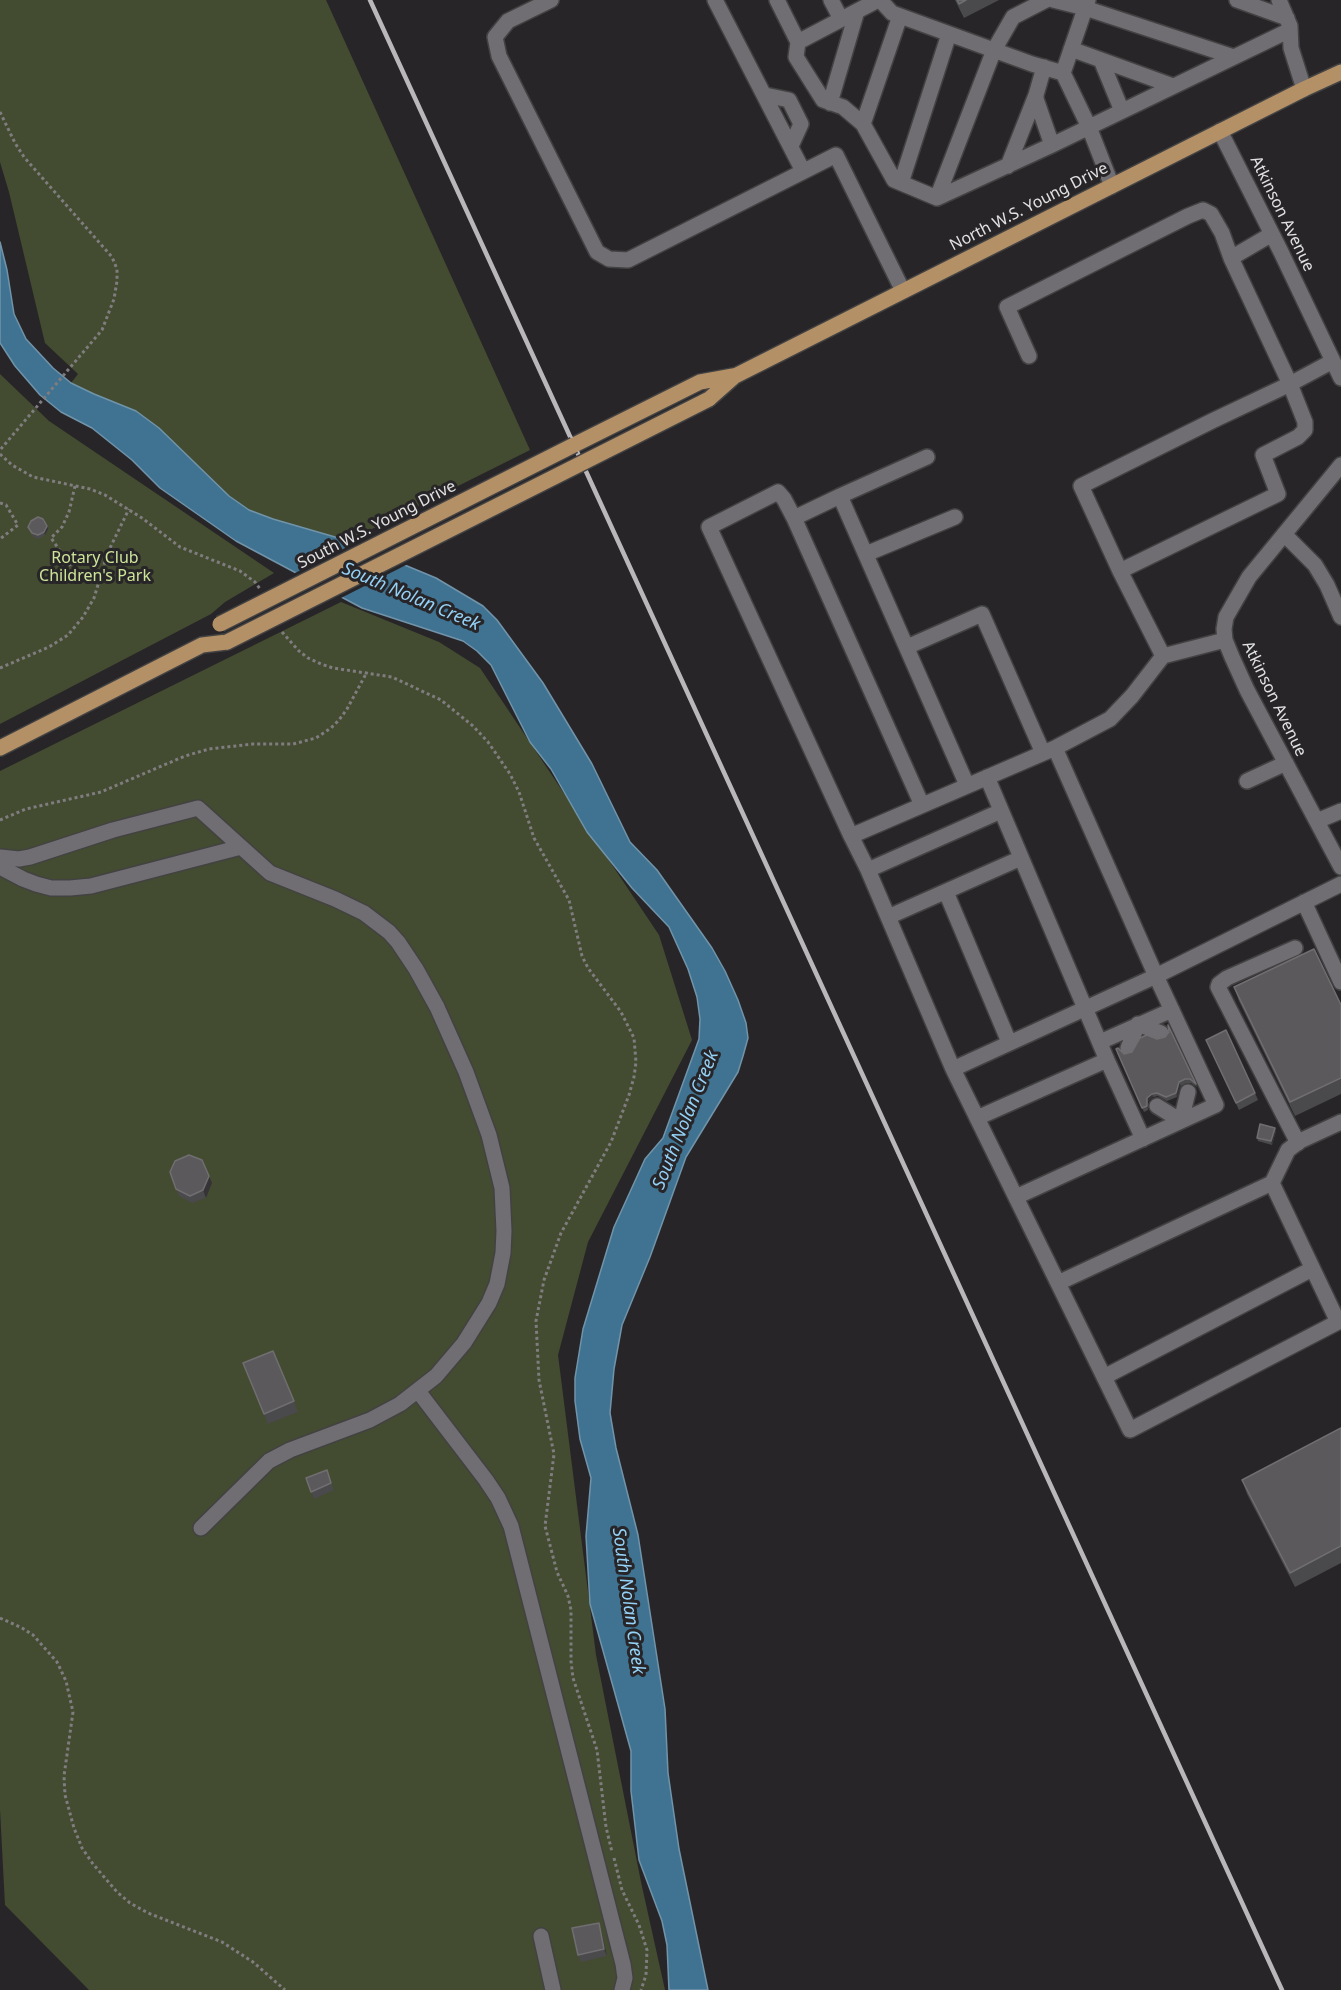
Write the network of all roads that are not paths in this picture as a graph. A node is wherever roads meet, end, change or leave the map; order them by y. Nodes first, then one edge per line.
1 (715, 0) edge
2 (777, 0) edge
3 (831, 0) edge
4 (879, 0) edge
5 (1046, 0) edge
6 (1053, 0) edge
7 (1237, 0) edge
8 (1279, 0) edge
9 (542, 2) edge
10 (1086, 4) edge
11 (857, 11) junction
12 (900, 16) junction
13 (841, 19) junction
14 (1289, 24) junction
15 (949, 34) junction
16 (798, 42) junction
17 (1071, 49) junction
18 (994, 50) junction
19 (1234, 57) junction
20 (1101, 60) junction
21 (1044, 67) junction
22 (1341, 72) edge
23 (1063, 73) junction
24 (1173, 86) junction
25 (1304, 89) junction
26 (1036, 95) junction
27 (830, 103) junction
28 (1122, 111) junction
29 (863, 124) junction
30 (1089, 127) junction
31 (1220, 131) junction
32 (1052, 145) junction
33 (1008, 166) junction
34 (803, 171) junction
35 (901, 183) junction
36 (1112, 186) junction
37 (937, 198) junction
38 (1272, 234) junction
39 (1231, 258) junction
40 (903, 291) junction
41 (1029, 356) dead end
42 (1334, 361) junction
43 (735, 376) junction
44 (1341, 378) edge
45 (1290, 384) junction
46 (574, 445) joint
47 (927, 457) dead end
48 (582, 462) joint
49 (1341, 465) edge
50 (840, 496) junction
51 (955, 517) dead end
52 (794, 518) junction
53 (1284, 534) junction
54 (866, 554) junction
55 (1120, 571) junction
56 (1341, 617) edge
57 (1226, 640) junction
58 (202, 645) junction
59 (907, 647) junction
60 (1163, 657) junction
61 (0, 748) edge
62 (1049, 751) junction
63 (1286, 763) junction
64 (987, 777) junction
65 (1247, 781) dead end
66 (967, 785) junction
67 (922, 805) junction
68 (1001, 811) junction
69 (1341, 811) edge
70 (1317, 821) junction
71 (851, 836) junction
72 (241, 848) junction
73 (0, 857) edge
74 (1021, 858) junction
75 (0, 867) edge
76 (1341, 867) edge
77 (868, 870) junction
78 (1341, 884) edge
79 (946, 892) junction
80 (1304, 902) junction
81 (888, 917) junction
82 (1295, 948) dead end
83 (1156, 976) junction
84 (1341, 982) edge
85 (1085, 1007) junction
86 (1172, 1010) junction
87 (1138, 1024) junction
88 (1161, 1033) dead end
89 (1010, 1042) junction
90 (1100, 1042) junction
91 (1128, 1048) dead end
92 (1107, 1060) junction
93 (953, 1069) junction
94 (1188, 1092) dead end
95 (1157, 1106) dead end
96 (977, 1118) junction
97 (1180, 1121) junction
98 (1341, 1122) edge
99 (1143, 1139) junction
100 (1298, 1143) junction
101 (1272, 1183) junction
102 (1016, 1197) junction
103 (1312, 1269) junction
104 (1058, 1283) junction
105 (1104, 1377) junction
106 (417, 1391) junction
107 (201, 1528) dead end
108 (540, 1936) dead end
109 (553, 1990) edge
110 (622, 1990) edge

1 - 34 street
2 - 16 street
3 - 13 street
4 - 11 street
4 - 12 street
5 - 18 street
6 - 10 street
7 - 14 street
8 - 14 street
9 - 34 street
10 - 17 street
10 - 19 street
11 - 13 street
11 - 27 street
12 - 15 street
12 - 29 street
13 - 16 street
14 - 19 street
14 - 25 street
15 - 18 street
15 - 35 street
16 - 27 street
17 - 20 street
17 - 23 street
18 - 21 street
18 - 37 street
19 - 24 street
20 - 24 street
20 - 28 street
21 - 23 street
21 - 26 street
22 - 25 main road, North W.S. Young Drive
23 - 30 street
24 - 28 street
25 - 31 main road, North W.S. Young Drive
26 - 32 street
26 - 33 street
27 - 29 street
28 - 30 street
29 - 35 street
30 - 32 street
30 - 36 street
31 - 36 main road, North W.S. Young Drive
31 - 38 street, Atkinson Avenue
32 - 33 street
33 - 37 street
34 - 40 street
35 - 37 street
36 - 40 main road, North W.S. Young Drive
38 - 39 street
38 - 42 street, Atkinson Avenue
39 - 41 street
39 - 45 street
40 - 43 main road, North W.S. Young Drive
42 - 44 street, Atkinson Avenue
42 - 45 street
43 - 46 main road, North W.S. Young Drive
43 - 48 main road, North W.S. Young Drive, bridge
45 - 55 street
45 - 55 street
46 - 58 main road, South W.S. Young Drive, bridge
47 - 50 street
48 - 58 main road, South W.S. Young Drive, bridge
49 - 53 street, Atkinson Avenue
50 - 52 street
50 - 54 street
51 - 54 street
52 - 67 street
52 - 71 street
53 - 56 street
53 - 57 street, Atkinson Avenue
54 - 59 street
55 - 60 street
57 - 60 street
57 - 63 street, Atkinson Avenue
58 - 61 main road, South W.S. Young Drive
59 - 62 street
59 - 66 street
60 - 62 street
62 - 64 street
62 - 83 street
63 - 65 street
63 - 70 street, Atkinson Avenue
64 - 66 street
64 - 68 street
66 - 67 street
67 - 71 street
68 - 74 street
68 - 77 street
69 - 70 street
70 - 76 street, Atkinson Avenue
71 - 77 street
72 - 73 street
72 - 75 street
72 - 106 street
74 - 79 street
74 - 85 street
77 - 81 street
78 - 80 street
79 - 81 street
79 - 89 street
80 - 83 street
80 - 84 street
81 - 93 street
82 - 100 street
83 - 85 street
83 - 86 street
85 - 89 street
85 - 90 street
86 - 87 street
86 - 97 street
87 - 88 street
87 - 90 street
87 - 91 street
89 - 93 street
90 - 92 street
92 - 96 street
92 - 99 street
93 - 96 street
94 - 97 street
95 - 97 street
96 - 102 street
97 - 99 street
98 - 100 street
99 - 102 street
100 - 101 street
101 - 103 street
101 - 104 street
102 - 104 street
103 - 105 street
103 - 105 street
104 - 105 street
106 - 107 street
106 - 110 street
108 - 109 street

